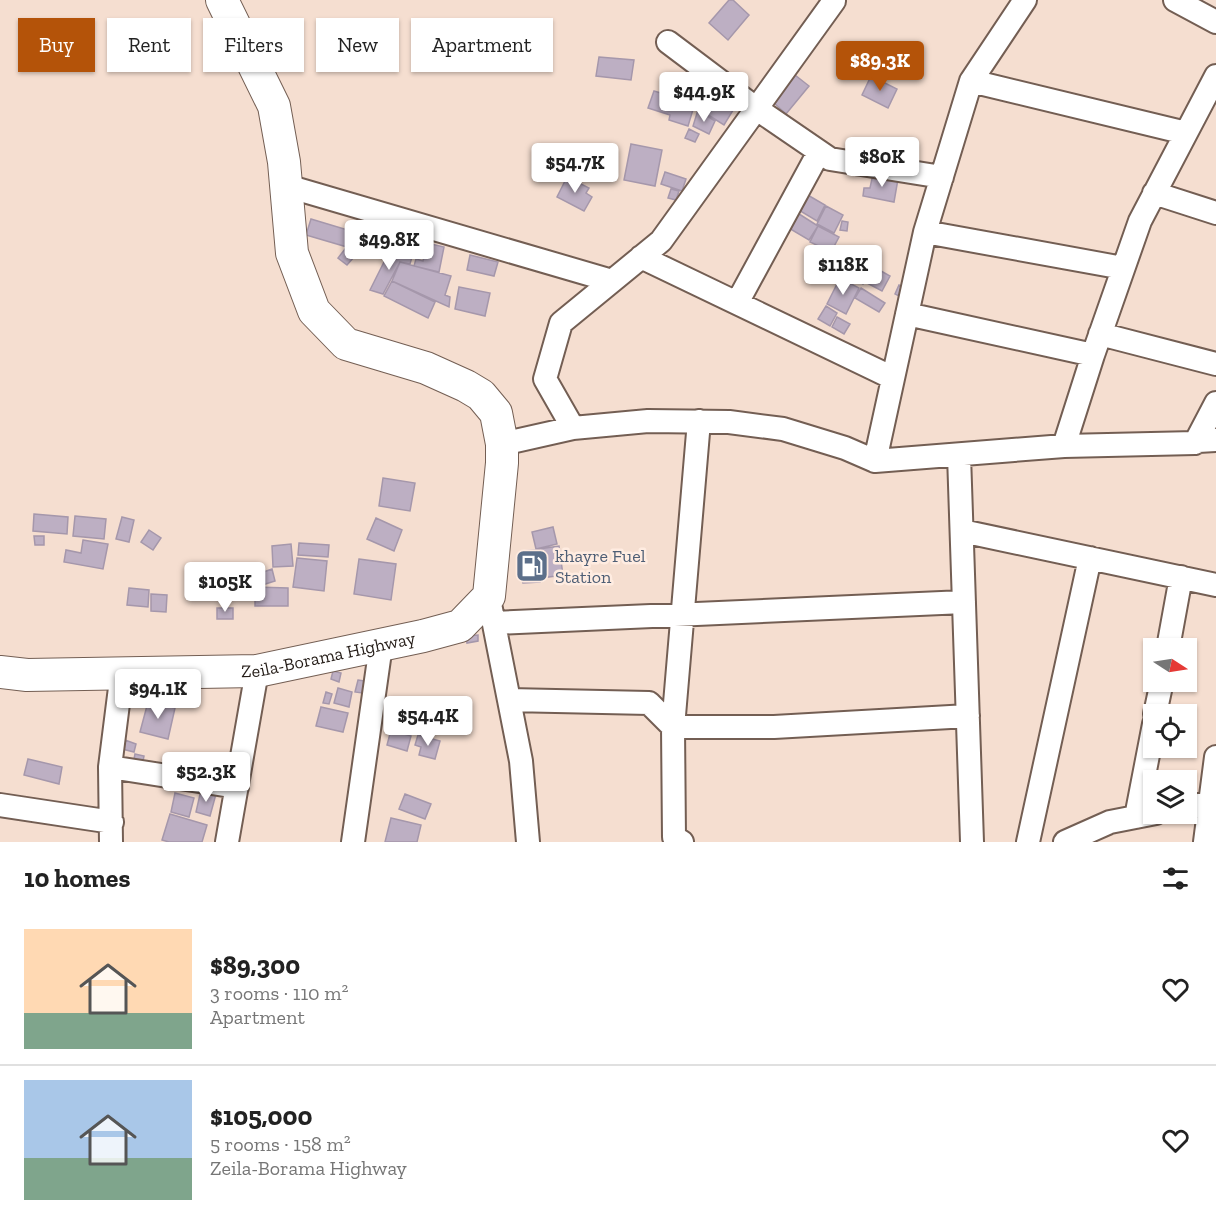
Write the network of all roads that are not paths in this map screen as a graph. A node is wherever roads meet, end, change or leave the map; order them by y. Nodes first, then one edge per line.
1 (222, 0) edge
2 (1025, 0) edge
3 (1175, 0) edge
4 (834, 1) edge
5 (1216, 22) edge
6 (668, 42) dead end
7 (1216, 76) edge
8 (971, 81) junction
9 (757, 109) junction
10 (1186, 133) junction
11 (819, 152) junction
12 (942, 177) junction
13 (287, 186) junction
14 (1154, 194) junction
15 (1216, 213) edge
16 (925, 232) junction
17 (641, 257) junction
18 (1123, 268) junction
19 (612, 281) junction
20 (737, 303) junction
21 (907, 314) junction
22 (1101, 334) junction
23 (1093, 355) junction
24 (1216, 364) edge
25 (893, 378) junction
26 (1216, 404) edge
27 (699, 421) junction
28 (573, 428) junction
29 (1205, 442) edge
30 (502, 444) junction
31 (1064, 446) junction
32 (959, 455) junction
33 (875, 461) junction
34 (962, 531) junction
35 (1090, 558) junction
36 (1181, 577) junction
37 (1216, 585) edge
38 (964, 602) junction
39 (491, 609) junction
40 (683, 614) junction
41 (1170, 638) edge
42 (381, 645) junction
43 (257, 670) junction
44 (0, 672) edge
45 (122, 672) junction
46 (509, 700) junction
47 (968, 716) junction
48 (673, 727) junction
49 (1216, 757) edge
50 (110, 767) junction
51 (237, 787) junction
52 (1213, 802) edge
53 (0, 805) edge
54 (1197, 805) edge
55 (1143, 816) edge
56 (111, 832) edge
57 (227, 842) edge
58 (353, 842) edge
59 (528, 842) edge
60 (682, 842) edge
61 (972, 842) edge
62 (1028, 842) edge
63 (1065, 842) edge
64 (1205, 842) edge

1 - 13 highway
2 - 8 street
3 - 5 street
4 - 9 street
6 - 9 street
7 - 10 street
8 - 10 street
8 - 12 street
9 - 11 street
9 - 17 street
10 - 14 street
11 - 12 street
11 - 20 street
12 - 16 street
13 - 19 street
13 - 30 highway
14 - 15 street
14 - 18 street
16 - 18 street
16 - 21 street
17 - 19 street
17 - 20 street
18 - 22 street
19 - 28 street
20 - 25 street
21 - 23 street
21 - 25 street
22 - 23 street
22 - 24 street
23 - 31 street
25 - 33 street
26 - 29 street
27 - 28 street
27 - 33 street
27 - 40 street
28 - 30 street
29 - 31 street
30 - 39 highway
31 - 32 street
32 - 33 street
32 - 34 street
34 - 35 street
34 - 38 street
35 - 36 street
35 - 62 street
36 - 37 street
36 - 41 street
38 - 40 street
38 - 47 street
39 - 40 street
39 - 42 highway, Zeila-Borama Highway
39 - 46 street
40 - 48 street
42 - 43 highway, Zeila-Borama Highway
42 - 58 street
43 - 45 highway, Zeila-Borama Highway
43 - 51 street
44 - 45 highway, Zeila-Borama Highway
45 - 50 street
46 - 48 street
46 - 59 street
47 - 48 street
47 - 61 street
48 - 60 street
49 - 52 street
50 - 51 street
50 - 56 street
51 - 57 street
52 - 54 street
52 - 64 street
53 - 56 street
55 - 63 street

